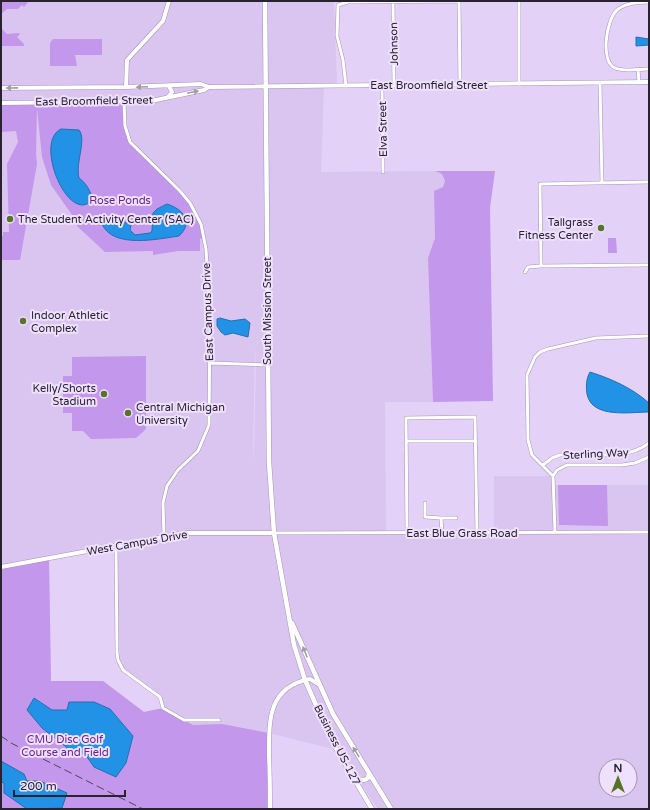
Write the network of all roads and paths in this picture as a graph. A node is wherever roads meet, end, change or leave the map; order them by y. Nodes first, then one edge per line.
1 (169, 1) edge
2 (265, 1) edge
3 (459, 1) edge
4 (519, 1) edge
5 (393, 2) edge
6 (649, 2) edge
7 (638, 69) junction
8 (649, 69) edge
9 (639, 82) junction
10 (649, 82) edge
11 (600, 83) junction
12 (519, 84) junction
13 (460, 85) junction
14 (169, 86) junction
15 (265, 86) junction
16 (346, 86) junction
17 (382, 86) junction
18 (394, 86) junction
19 (126, 87) junction
20 (209, 87) junction
21 (1, 88) edge
22 (166, 98) junction
23 (124, 102) junction
24 (1, 103) edge
25 (383, 172) dead end
26 (649, 182) edge
27 (602, 183) junction
28 (649, 265) edge
29 (541, 266) junction
30 (525, 272) dead end
31 (649, 336) edge
32 (210, 363) junction
33 (268, 365) junction
34 (406, 441) junction
35 (476, 441) junction
36 (649, 443) edge
37 (649, 457) edge
38 (543, 465) junction
39 (553, 476) junction
40 (425, 503) dead end
41 (441, 518) junction
42 (456, 518) dead end
43 (555, 532) junction
44 (649, 532) edge
45 (274, 533) junction
46 (407, 534) junction
47 (442, 534) junction
48 (477, 534) junction
49 (164, 536) junction
50 (116, 546) junction
51 (1, 567) edge
52 (290, 619) junction
53 (305, 680) junction
54 (320, 685) junction
55 (219, 720) dead end
56 (369, 774) junction
57 (352, 775) junction
58 (270, 809) edge
59 (372, 809) edge
60 (391, 809) edge

1 - 19 main road
2 - 15 main road, South Mission Street
3 - 5 street
3 - 13 street
4 - 12 street
5 - 16 street
5 - 18 street, Johnson
6 - 7 street
7 - 8 street
7 - 9 street
9 - 10 main road, East Broomfield Street
9 - 11 main road, East Broomfield Street
11 - 12 main road, East Broomfield Street
11 - 27 street
12 - 13 main road, East Broomfield Street
13 - 18 main road, East Broomfield Street
14 -> 19 main road, East Broomfield Street
14 - 20 main road, East Broomfield Street
14 - 22 main road
15 - 16 main road, East Broomfield Street
15 - 20 main road, East Broomfield Street
15 - 33 main road, South Mission Street
16 - 17 main road, East Broomfield Street
17 - 18 main road, East Broomfield Street
17 - 25 street, Elva Street
19 -> 21 main road, East Broomfield Street
22 -> 20 main road, East Broomfield Street
22 - 23 main road, East Broomfield Street
23 - 24 main road, East Broomfield Street
23 - 32 street, East Campus Drive
26 - 27 street
27 - 29 street
28 - 29 street
29 - 30 street
31 - 38 street
32 - 33 street
32 - 49 street, East Campus Drive
33 - 45 main road, South Mission Street
34 - 35 street
34 - 35 street
34 - 46 street
35 - 48 street
36 - 38 street, Sterling Way
37 - 39 street, Sterling Way
38 - 39 street
39 - 43 street
40 - 41 street
41 - 42 street
41 - 47 street
43 - 44 street, East Blue Grass Road
43 - 48 street, East Blue Grass Road
45 - 46 street, East Blue Grass Road
45 - 49 main road, West Campus Drive
45 - 52 main road, South Mission Street
46 - 47 street, East Blue Grass Road
47 - 48 street, East Blue Grass Road
49 - 50 main road, West Campus Drive
50 - 51 main road, West Campus Drive
50 - 55 street
52 - 53 main road, South Mission Street
54 -> 52 main road, South Mission Street
53 - 54 main road
53 - 57 main road, Business US-127
53 - 58 main road
56 -> 54 main road, Business US-127
56 - 57 main road
56 - 60 main road, Business US-127
57 - 59 main road, Business US-127

